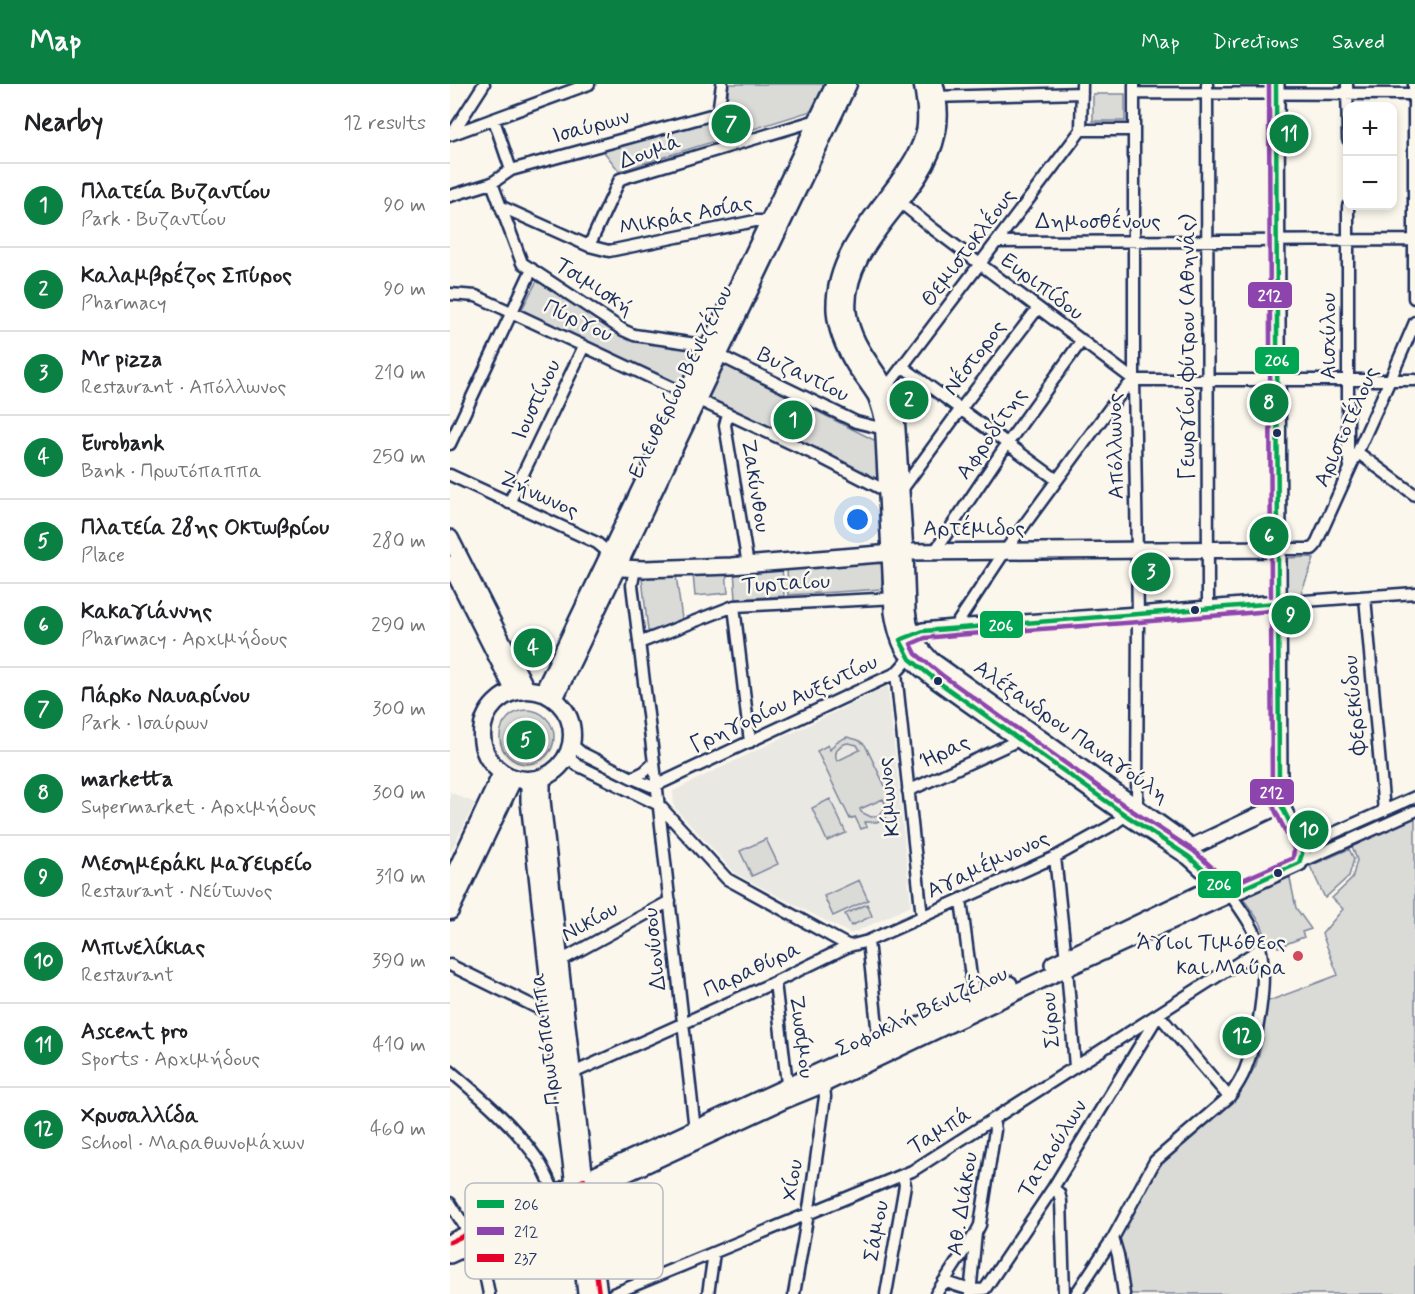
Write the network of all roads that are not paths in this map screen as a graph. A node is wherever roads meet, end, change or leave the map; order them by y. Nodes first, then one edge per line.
1 (484, 84) edge
2 (722, 84) edge
3 (835, 84) edge
4 (848, 84) edge
5 (583, 85) edge
6 (1082, 88) edge
7 (1134, 88) edge
8 (1207, 89) edge
9 (1276, 89) edge
10 (1347, 89) edge
11 (930, 90) edge
12 (1414, 90) edge
13 (494, 120) junction
14 (823, 122) junction
15 (1082, 130) junction
16 (1134, 130) junction
17 (451, 135) edge
18 (511, 170) junction
19 (492, 183) junction
20 (450, 196) edge
21 (900, 202) junction
22 (500, 206) junction
23 (1348, 210) edge
24 (775, 222) junction
25 (1276, 240) junction
26 (1348, 240) junction
27 (1415, 240) edge
28 (1134, 241) junction
29 (1207, 241) junction
30 (998, 242) junction
31 (589, 246) junction
32 (980, 264) junction
33 (532, 269) junction
34 (450, 294) edge
35 (1414, 298) edge
36 (1038, 308) junction
37 (511, 312) junction
38 (1415, 322) edge
39 (1082, 340) junction
40 (584, 346) junction
41 (713, 352) junction
42 (903, 367) junction
43 (1134, 380) junction
44 (1207, 380) junction
45 (1277, 380) junction
46 (1348, 380) junction
47 (1390, 380) junction
48 (1415, 380) edge
49 (886, 388) junction
50 (691, 397) junction
51 (960, 410) junction
52 (728, 414) junction
53 (884, 429) junction
54 (450, 444) edge
55 (1008, 444) junction
56 (1358, 452) junction
57 (1350, 466) junction
58 (450, 475) edge
59 (1057, 480) junction
60 (1413, 490) edge
61 (894, 491) junction
62 (509, 502) junction
63 (450, 538) edge
64 (1313, 547) joint
65 (1277, 549) junction
66 (1137, 550) junction
67 (1208, 550) junction
68 (935, 551) junction
69 (1005, 551) junction
70 (898, 552) junction
71 (621, 561) junction
72 (450, 564) edge
73 (748, 565) junction
74 (1415, 593) edge
75 (1365, 597) junction
76 (899, 598) junction
77 (1277, 603) junction
78 (734, 606) junction
79 (1208, 609) junction
80 (1138, 615) junction
81 (954, 628) junction
82 (906, 637) junction
83 (639, 643) junction
84 (916, 655) junction
85 (896, 673) junction
86 (534, 693) junction
87 (1024, 735) junction
88 (750, 742) junction
89 (569, 750) junction
90 (654, 763) junction
91 (522, 778) junction
92 (632, 778) junction
93 (657, 785) junction
94 (908, 791) junction
95 (1415, 797) edge
96 (659, 805) junction
97 (1281, 805) junction
98 (1384, 811) junction
99 (1415, 811) edge
100 (1132, 812) junction
101 (1302, 847) junction
102 (1191, 852) junction
103 (1055, 857) junction
104 (1299, 863) junction
105 (459, 868) edge
106 (450, 884) edge
107 (1225, 889) junction
108 (961, 900) junction
109 (670, 901) junction
110 (450, 911) edge
111 (922, 917) junction
112 (868, 941) junction
113 (849, 946) junction
114 (1260, 949) junction
115 (560, 961) junction
116 (1066, 964) junction
117 (450, 965) edge
118 (775, 982) junction
119 (974, 1000) junction
120 (552, 1015) junction
121 (1159, 1015) junction
122 (683, 1023) junction
123 (879, 1045) junction
124 (1075, 1067) junction
125 (450, 1071) edge
126 (573, 1073) junction
127 (821, 1079) junction
128 (788, 1092) junction
129 (1229, 1097) junction
130 (993, 1120) junction
131 (695, 1130) junction
132 (903, 1176) junction
133 (550, 1183) edge
134 (579, 1183) edge
135 (580, 1183) edge
136 (592, 1183) edge
137 (593, 1183) edge
138 (1053, 1188) junction
139 (450, 1203) edge
140 (808, 1214) junction
141 (465, 1228) edge
142 (976, 1233) junction
143 (1113, 1238) junction
144 (465, 1240) edge
145 (450, 1242) edge
146 (465, 1244) edge
147 (714, 1252) junction
148 (450, 1256) edge
149 (663, 1273) edge
150 (486, 1279) edge
151 (585, 1279) edge
152 (596, 1279) edge
153 (649, 1279) edge
154 (944, 1281) junction
155 (970, 1292) edge
156 (489, 1294) edge
157 (586, 1294) edge
158 (599, 1294) edge
159 (613, 1294) edge
160 (708, 1294) edge
161 (794, 1294) edge
162 (885, 1294) edge
163 (936, 1294) edge
164 (1064, 1294) edge
165 (1076, 1294) edge
166 (1124, 1294) edge

1 - 17 street
2 - 18 street, Ισαύρων
3 - 14 main road, Ελευθερίου Βενιζέλου
4 - 14 main road, Ελευθερίου Βενιζέλου
5 - 13 street
6 - 11 street
6 - 15 street
7 - 8 street
7 - 16 street, Απόλλωνος
8 - 9 street
8 - 29 street, Γεωργίου Φύτρου (Αθηνάς)
9 - 10 street
9 - 25 street
10 - 12 street
11 - 21 street, Αλέξανδρου Παναγούλη
11 - 53 street, Αλέξανδρου Παναγούλη
12 - 27 street
13 - 17 street
13 - 18 street
14 - 24 main road, Ελευθερίου Βενιζέλου
14 - 31 street, Δουμά
15 - 16 street
15 - 30 street, Θεμιστοκλέους
16 - 28 street, Απόλλωνος
18 - 19 street, Ισαύρων
19 - 20 street, Ισαύρων
19 - 22 street
21 - 32 street, Ευριπίδου
21 - 49 street, Αλέξανδρου Παναγούλη
22 - 31 street, Μικράς Ασίας
22 - 33 street
23 - 26 street, Αισχύλου
24 - 31 street, Μικράς Ασίας
24 - 41 main road, Ελευθερίου Βενιζέλου
25 - 26 street, Δημοσθένους
25 - 29 street, Δημοσθένους
25 - 45 street
26 - 27 street, Δημοσθένους
26 - 46 street, Αισχύλου
27 - 35 street
28 - 29 street, Δημοσθένους
28 - 30 street, Δημοσθένους
28 - 43 street, Απόλλωνος
29 - 44 street, Γεωργίου Φύτρου (Αθηνάς)
30 - 32 street, Θεμιστοκλέους
32 - 36 street, Ευριπίδου
32 - 42 street, Θεμιστοκλέους
33 - 37 street
33 - 41 street, Τσιμισκή
34 - 37 street, Πύργου
36 - 39 street, Ευριπίδου
36 - 51 street, Νέστορος
37 - 40 street, Πύργου
37 - 54 street
38 - 47 street, Αριστοτέλους
39 - 43 street, Ευριπίδου
39 - 55 street, Αφροδίτης
40 - 50 street, Πύργου
40 - 62 street, Ιουστίνου
41 - 50 main road, Ελευθερίου Βενιζέλου
41 - 53 street, Βυζαντίου
42 - 49 street, Θεμιστοκλέους
42 - 51 street
43 - 44 street
43 - 59 street
43 - 66 street, Απόλλωνος
44 - 45 street
44 - 67 street, Γεωργίου Φύτρου (Αθηνάς)
45 - 46 street
45 - 65 street
46 - 47 street
46 - 57 street, Αισχύλου
47 - 48 street
47 - 56 street, Αριστοτέλους
49 - 61 street, Αλέξανδρου Παναγούλη
50 - 52 street
50 - 71 main road, Ελευθερίου Βενιζέλου
51 - 55 street
51 - 61 street, Νέστορος
52 - 61 street
52 - 73 street, Ζακύνθου
53 - 61 street, Αλέξανδρου Παναγούλη
55 - 59 street
55 - 68 street, Αφροδίτης
56 - 57 street, Αριστοτέλους
56 - 60 street
57 - 64 street, Αριστοτέλους
58 - 62 street, Ζήνωνος
59 - 69 street
61 - 70 street, Αλέξανδρου Παναγούλη
62 - 71 street, Ζήνωνος
63 - 86 street
64 - 65 street, Αρτέμιδος
65 - 67 street, Αρτέμιδος
65 - 77 street
66 - 67 street, Αρτέμιδος
66 - 69 street, Αρτέμιδος
66 - 80 street, Απόλλωνος
67 - 79 street, Γεωργίου Φύτρου (Αθηνάς)
68 - 69 street, Αρτέμιδος
68 - 70 street, Αρτέμιδος
69 - 81 street
70 - 73 street, Αρτέμιδος
70 - 76 street, Αλέξανδρου Παναγούλη
71 - 73 street, Αρτέμιδος
71 - 83 street, Διονύσου
71 - 86 main road, Ελευθερίου Βενιζέλου
72 - 86 street
74 - 75 street
75 - 77 street
75 - 98 street, Φερεκύδου
76 - 78 street, Τυρταίου
76 - 82 street, Αλέξανδρου Παναγούλη
77 - 79 street
77 - 97 street
78 - 83 street, Τυρταίου
78 - 88 street
79 - 80 street
80 - 81 street
80 - 100 street, Απόλλωνος
81 - 82 street
82 - 84 street, Αλέξανδρου Παναγούλη
83 - 90 street, Διονύσου
84 - 85 street, Γρηγορίου Αυξεντίου
84 - 87 street, Αλέξανδρου Παναγούλη
85 - 88 street, Γρηγορίου Αυξεντίου
85 - 94 street, Κίμωνος
86 - 89 main road
86 - 91 main road
87 - 94 street, Ήρας
87 - 100 street, Αλέξανδρου Παναγούλη
88 - 93 street, Γρηγορίου Αυξεντίου
89 - 91 main road
89 - 92 street
89 - 96 street
90 - 92 street
90 - 93 street, Διονύσου
91 - 105 main road
91 - 115 street, Πρωτόπαππα
91 - 120 street, Πρωτόπαππα
92 - 93 street
93 - 96 street, Διονύσου
94 - 111 street, Κίμωνος
95 - 98 street
96 - 109 street, Διονύσου
96 - 113 street
97 - 101 street
97 - 102 street
98 - 101 street
99 - 104 street, Σοφοκλή Βενιζέλου
100 - 102 street, Αλέξανδρου Παναγούλη
100 - 103 street, Αγαμέμνονος
101 - 104 street
102 - 107 street, Αλέξανδρου Παναγούλη
103 - 108 street, Αγαμέμνονος
103 - 116 street, Σύρου
104 - 107 street, Σοφοκλή Βενιζέλου
105 - 106 main road
105 - 110 main road
107 - 114 street
107 - 116 street, Σοφοκλή Βενιζέλου
108 - 111 street, Αγαμέμνονος
108 - 119 street
109 - 115 street, Νικίου
109 - 122 street, Διονύσου
111 - 112 street, Αγαμέμνονος
112 - 113 street, Αγαμέμνονος
112 - 123 street
113 - 118 street, Παραθύρα
114 - 121 street, Ταμπά
114 - 129 street
115 - 126 street, Πρωτόπαππα
116 - 119 street, Σοφοκλή Βενιζέλου
116 - 124 street, Σύρου
116 - 127 street, Σοφοκλή Βενιζέλου
117 - 120 street
118 - 122 street, Παραθύρα
118 - 128 street, Ζωσίμου
119 - 123 street, Σοφοκλή Βενιζέλου
120 - 134 street, Πρωτόπαππα
121 - 124 street, Ταμπά
121 - 129 street
121 - 138 street, Ταταούλων
122 - 126 street, Παραθύρα
122 - 131 street, Διονύσου
123 - 127 street, Σοφοκλή Βενιζέλου
124 - 130 street, Ταμπά
125 - 133 street
126 - 135 street, Πρωτόπαππα
127 - 128 street, Σοφοκλή Βενιζέλου
127 - 140 street, Χίου
128 - 131 street, Σοφοκλή Βενιζέλου
128 - 137 street, Σοφοκλή Βενιζέλου
129 - 143 street
130 - 132 street, Ταμπά
130 - 142 street, Αθ. Διάκου
131 - 136 street, Σοφοκλή Βενιζέλου
132 - 140 street, Ταμπά
132 - 162 street, Σάμου
138 - 155 street, Ταταούλων
138 - 164 street
139 - 141 street
140 - 147 street, Ταμπά
140 - 161 street, Χίου
142 - 154 street
142 - 155 street, Αθ. Διάκου
143 - 165 street
143 - 166 street
144 - 145 street, Σοφοκλή Βενιζέλου
146 - 148 street, Σοφοκλή Βενιζέλου
147 - 149 street, Ταμπά
147 - 160 street
150 - 156 street
151 - 157 street, Πρωτόπαππα
152 - 158 street, Πρωτόπαππα
153 - 159 street, Ταμπά
154 - 155 street
154 - 163 street

